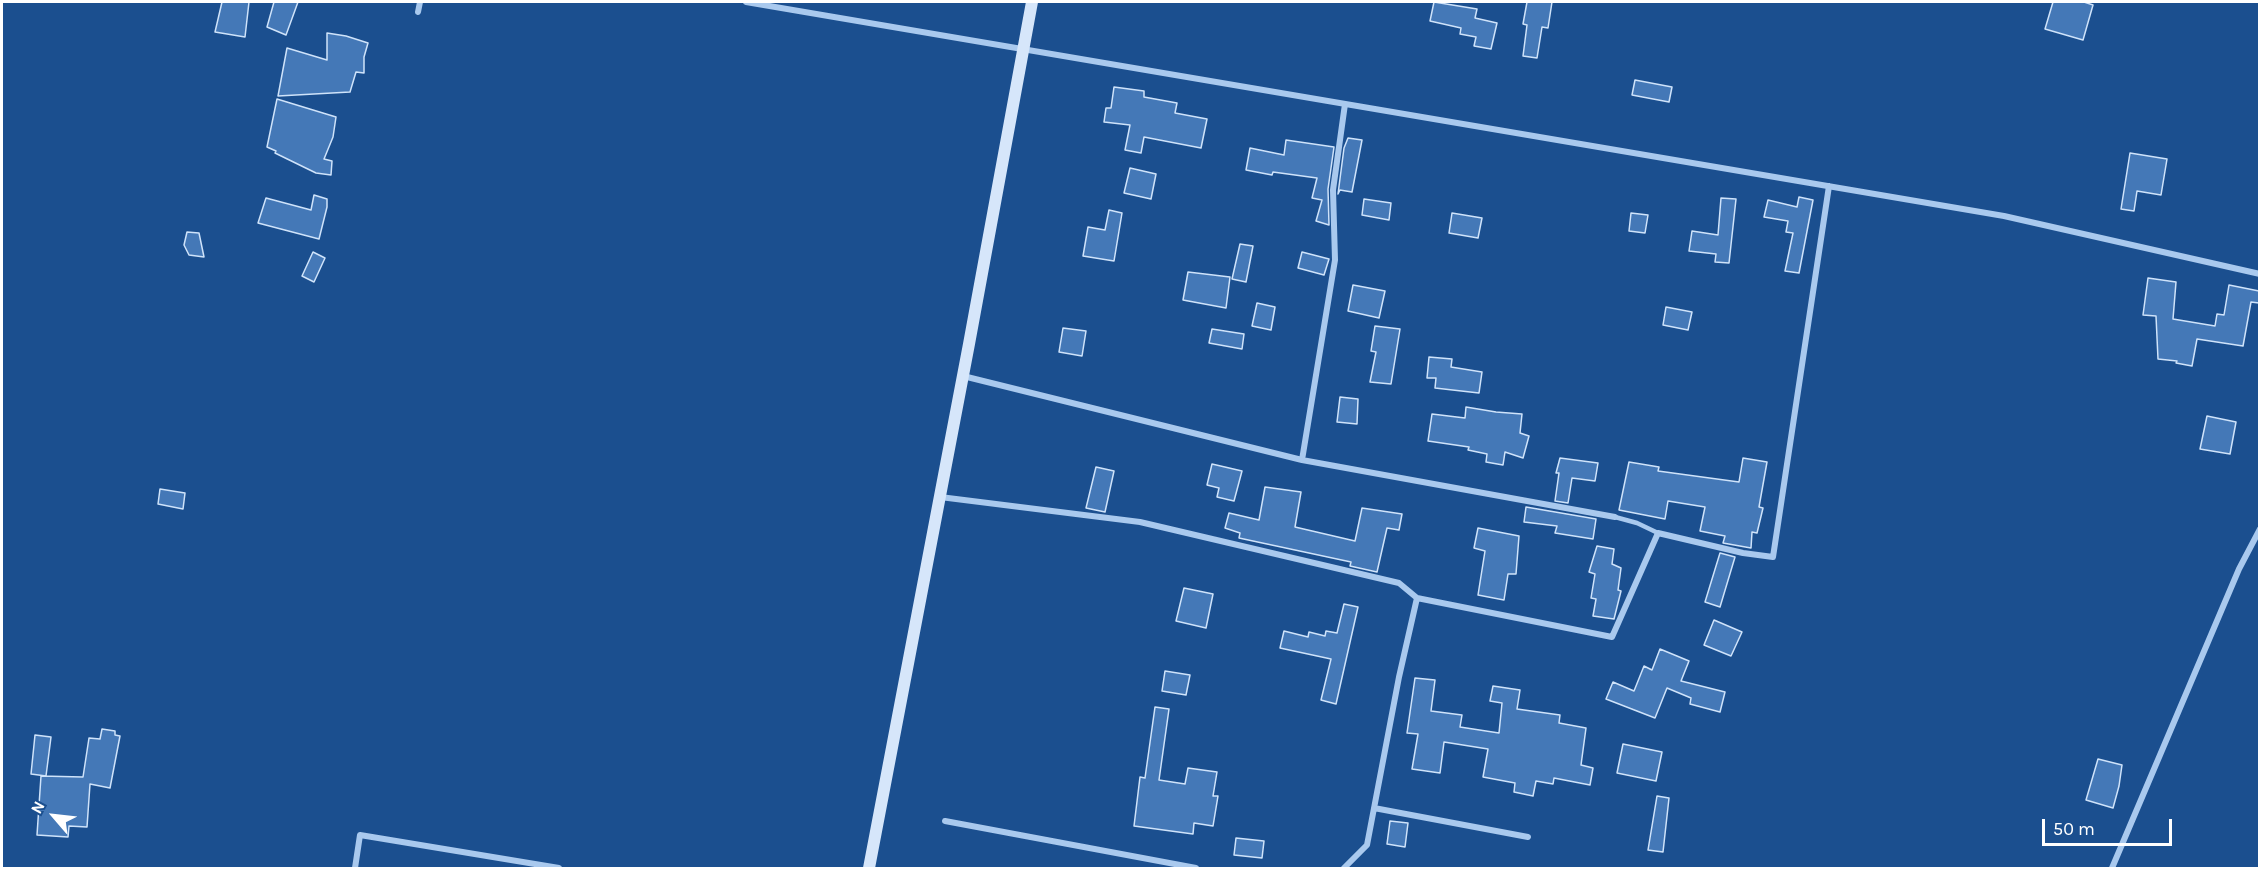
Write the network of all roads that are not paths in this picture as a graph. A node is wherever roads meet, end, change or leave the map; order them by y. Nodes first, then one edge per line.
1 (420, 2) edge
2 (746, 2) edge
3 (1032, 2) edge
4 (418, 12) dead end
5 (1024, 49) junction
6 (1345, 104) junction
7 (1829, 186) junction
8 (2259, 274) edge
9 (963, 376) junction
10 (1302, 460) junction
11 (940, 497) junction
12 (1615, 518) joint
13 (2259, 528) edge
14 (1658, 533) junction
15 (1417, 598) junction
16 (1374, 808) junction
17 (945, 821) dead end
18 (1528, 837) dead end
19 (356, 868) edge
20 (559, 868) edge
21 (869, 868) edge
22 (1196, 868) edge
23 (1344, 868) edge
24 (2112, 868) edge

1 - 4 street
2 - 5 street
3 - 5 street
5 - 6 street
5 - 9 street
6 - 7 street
6 - 10 street
7 - 8 street
7 - 14 street
9 - 10 street
9 - 11 street
10 - 12 street
11 - 15 street
11 - 21 street
12 - 14 lane
13 - 24 street
14 - 15 street
15 - 16 street
16 - 18 street
16 - 23 street
17 - 22 street
19 - 20 street

